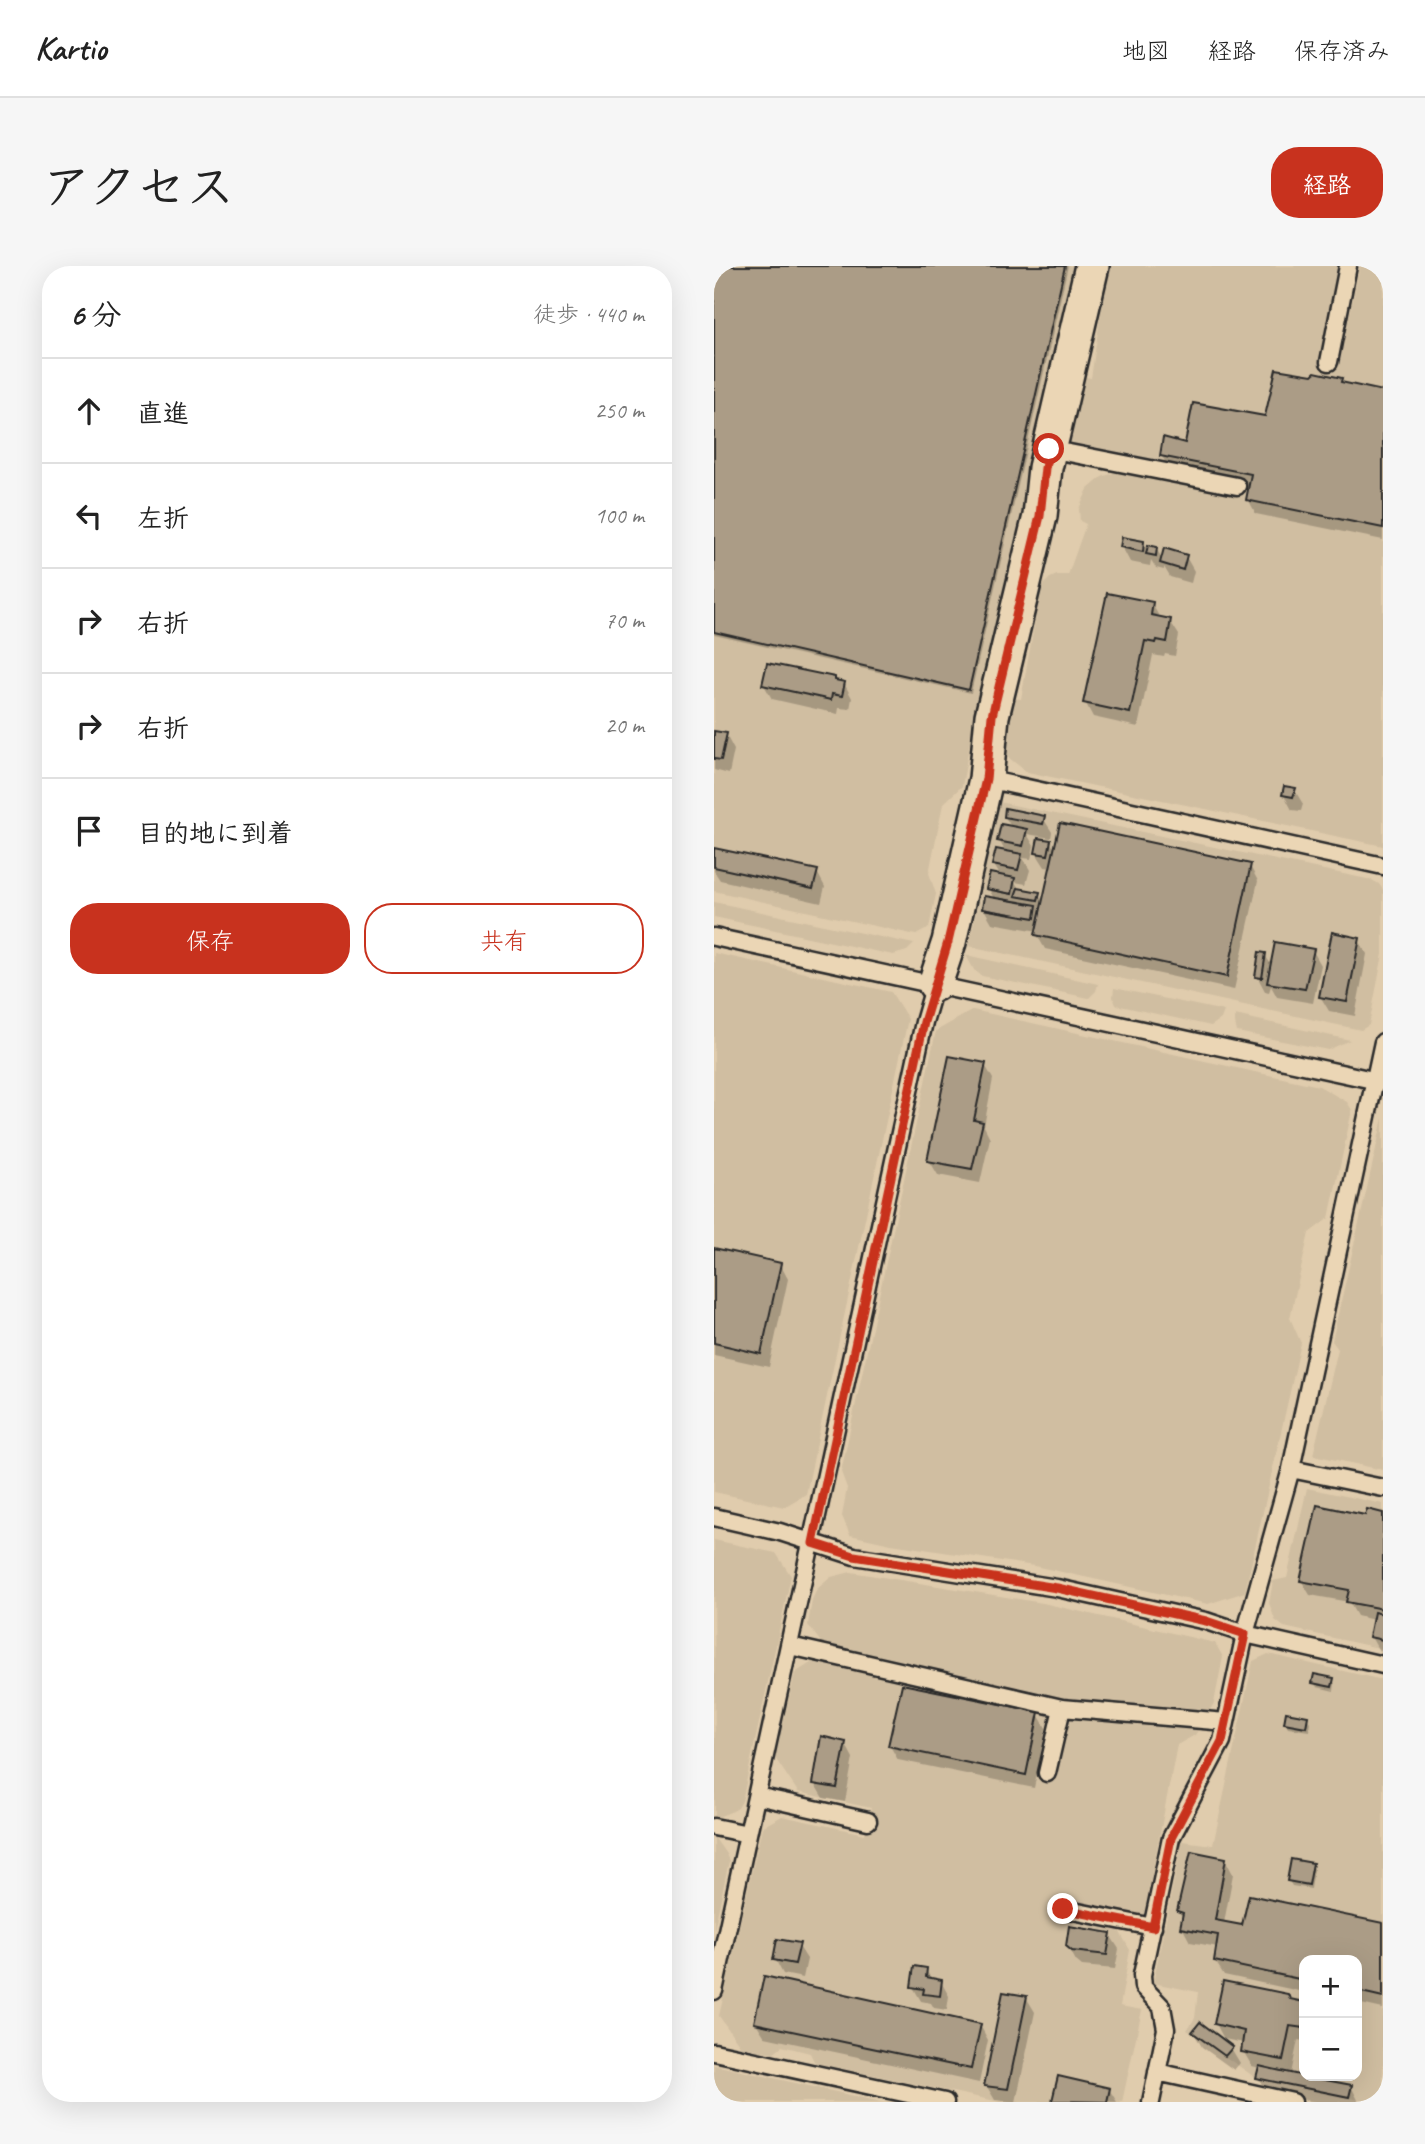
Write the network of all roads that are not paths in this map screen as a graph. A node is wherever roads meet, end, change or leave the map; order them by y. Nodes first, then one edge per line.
1 (1092, 266) edge
2 (1348, 266) edge
3 (1329, 362) dead end
4 (1049, 449) junction
5 (1237, 486) dead end
6 (986, 779) junction
7 (1383, 866) edge
8 (714, 937) edge
9 (935, 984) junction
10 (1383, 1042) edge
11 (1379, 1081) edge
12 (1291, 1469) junction
13 (1383, 1488) edge
14 (714, 1517) edge
15 (813, 1543) junction
16 (1245, 1634) junction
17 (790, 1646) junction
18 (1383, 1665) edge
19 (1062, 1708) junction
20 (1226, 1722) junction
21 (1047, 1773) dead end
22 (757, 1796) junction
23 (868, 1821) dead end
24 (714, 1827) edge
25 (748, 1834) junction
26 (1063, 1909) dead end
27 (1153, 1927) junction
28 (714, 1992) edge
29 (714, 2052) edge
30 (1157, 2072) junction
31 (945, 2102) edge
32 (1151, 2102) edge
33 (1293, 2102) edge

1 - 4 street
2 - 3 lane
4 - 5 lane
4 - 6 street
6 - 7 lane
6 - 9 street
8 - 9 lane
9 - 11 lane
9 - 15 lane
10 - 11 lane
11 - 12 lane
12 - 13 lane
12 - 16 lane
14 - 15 lane
15 - 16 lane
15 - 17 lane
16 - 18 lane
16 - 20 lane
17 - 19 lane
17 - 22 lane
19 - 20 lane
19 - 21 lane
20 - 27 lane
22 - 23 lane
22 - 25 lane
24 - 25 lane
25 - 28 lane
26 - 27 lane
27 - 30 lane
29 - 31 lane
30 - 32 lane
30 - 33 lane

